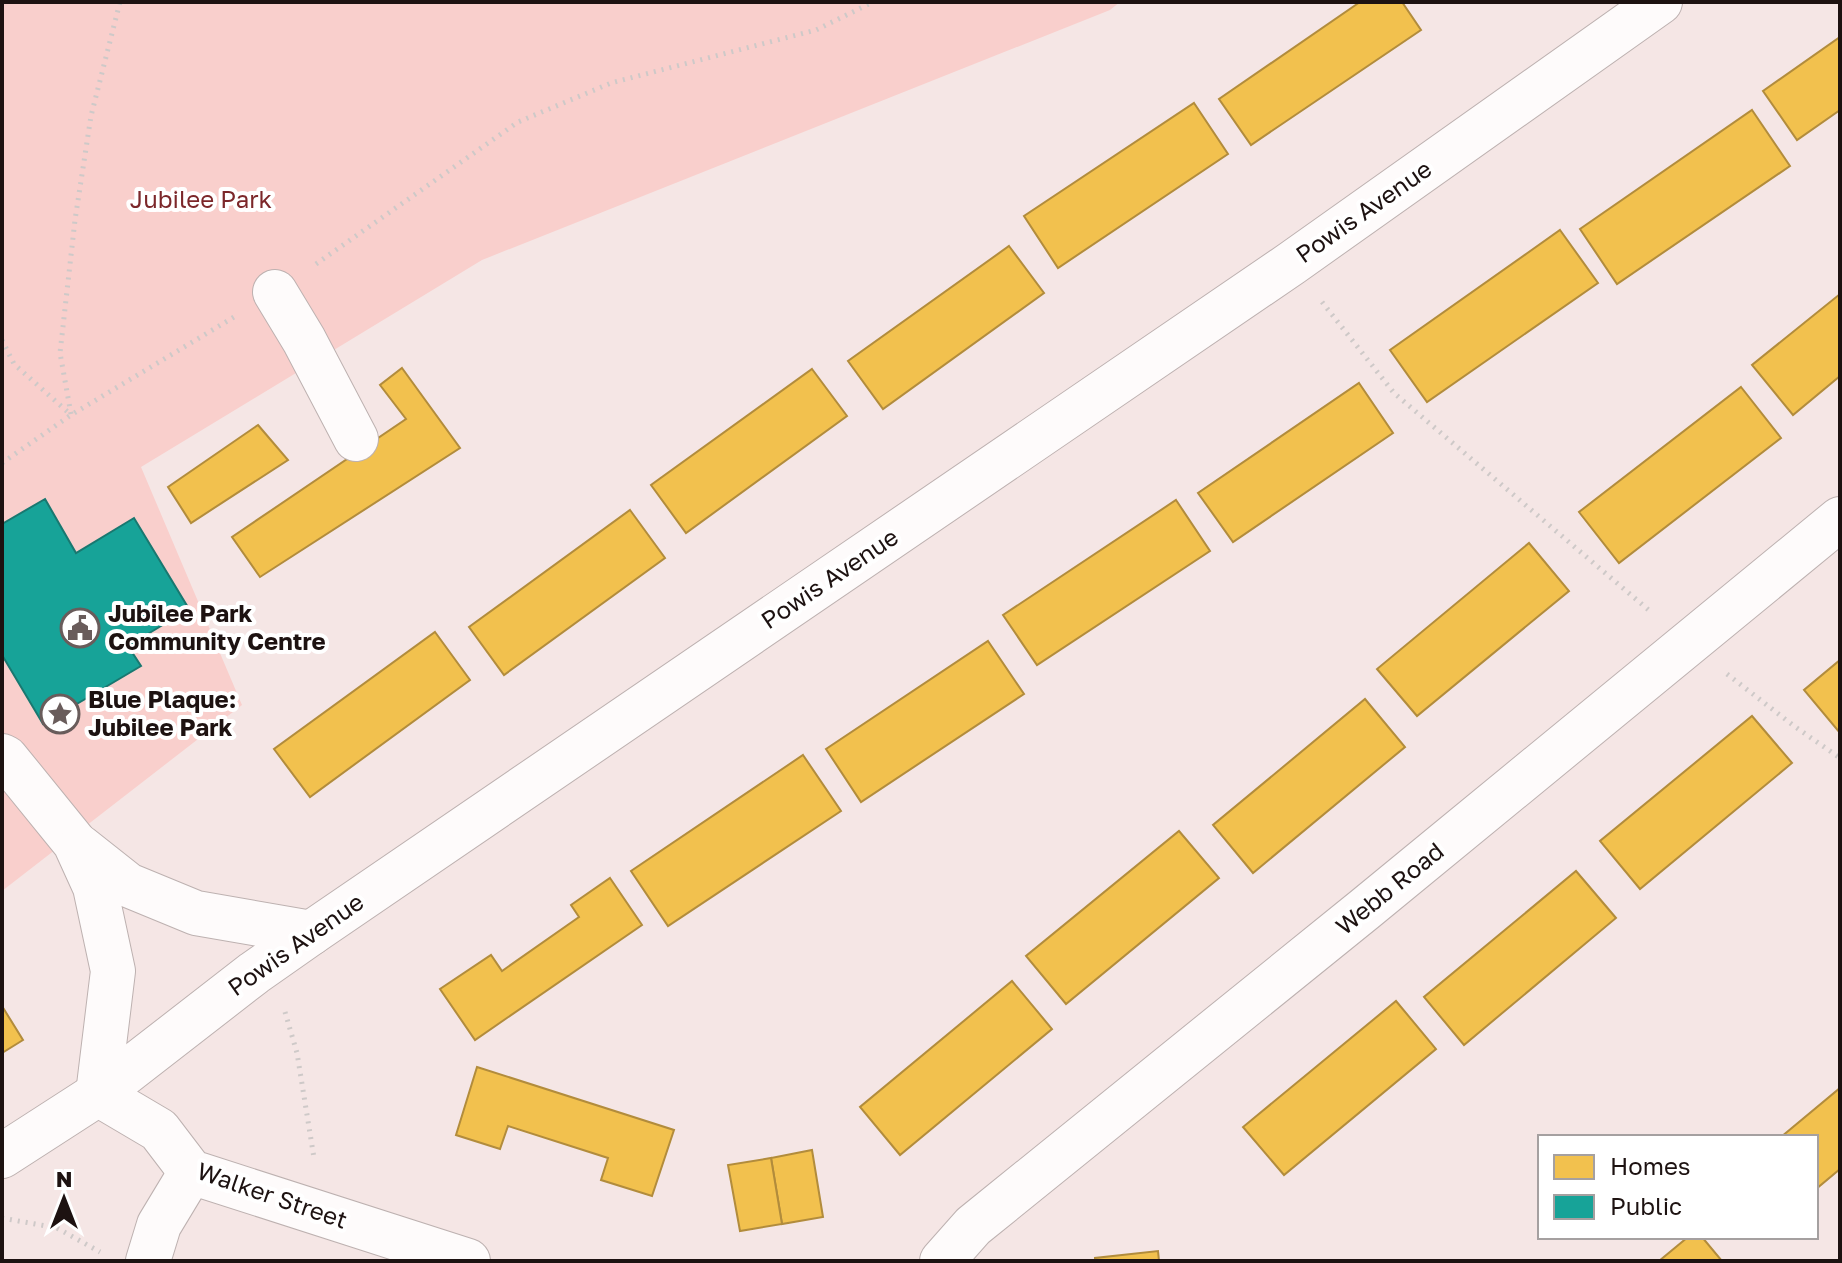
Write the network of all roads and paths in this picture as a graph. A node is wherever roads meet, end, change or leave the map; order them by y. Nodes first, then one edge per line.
1 (120, 2) edge
2 (873, 2) edge
3 (1660, 2) edge
4 (1292, 263) junction
5 (275, 292) junction
6 (2, 340) edge
7 (71, 415) junction
8 (356, 439) dead end
9 (2, 463) edge
10 (1840, 519) edge
11 (1689, 644) junction
12 (2, 756) edge
13 (1840, 758) edge
14 (75, 843) junction
15 (311, 933) junction
16 (254, 973) junction
17 (98, 1094) junction
18 (2, 1156) edge
19 (310, 1171) dead end
20 (191, 1172) junction
21 (2, 1218) edge
22 (130, 1260) edge
23 (468, 1261) edge
24 (942, 1261) edge

1 - 7 path
2 - 5 path
3 - 4 street, Powis Avenue
4 - 11 path
4 - 15 street, Powis Avenue
5 - 7 path
5 - 8 street
6 - 7 path
7 - 9 path
10 - 11 street, Webb Road
11 - 13 path
11 - 24 street, Webb Road
12 - 14 street
14 - 15 street
14 - 17 street
15 - 16 street, Powis Avenue
16 - 17 street, Powis Avenue
16 - 19 path
17 - 18 street, Powis Avenue
17 - 20 street, Walker Street
20 - 22 street
20 - 23 street, Walker Street
21 - 22 path

